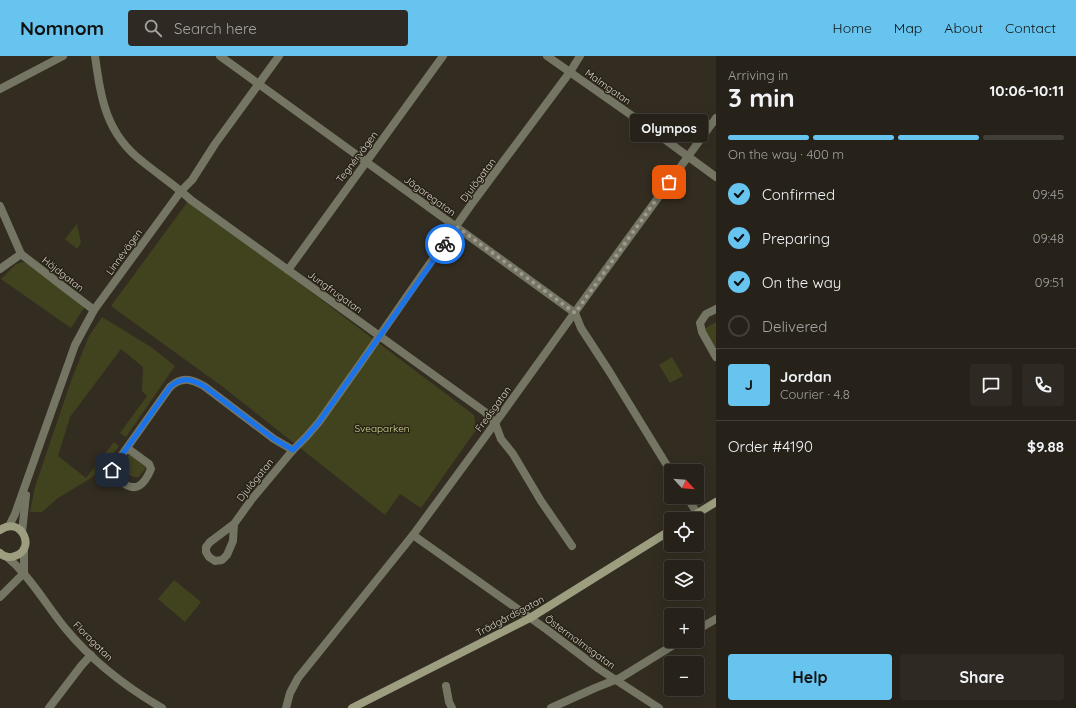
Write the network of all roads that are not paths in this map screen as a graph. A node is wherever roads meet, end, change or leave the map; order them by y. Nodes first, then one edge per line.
1 (63, 56) edge
2 (95, 56) edge
3 (220, 56) edge
4 (278, 56) edge
5 (443, 56) edge
6 (547, 56) edge
7 (580, 56) edge
8 (570, 72) junction
9 (258, 84) junction
10 (0, 89) edge
11 (716, 118) edge
12 (687, 157) junction
13 (366, 162) junction
14 (716, 177) edge
15 (181, 191) junction
16 (0, 206) edge
17 (457, 227) junction
18 (21, 254) junction
19 (0, 269) edge
20 (288, 270) junction
21 (716, 309) edge
22 (94, 310) junction
23 (575, 313) junction
24 (379, 336) junction
25 (716, 357) edge
26 (495, 423) junction
27 (127, 448) junction
28 (293, 450) junction
29 (666, 464) edge
30 (27, 482) junction
31 (716, 502) edge
32 (700, 512) edge
33 (234, 524) junction
34 (9, 526) junction
35 (0, 530) edge
36 (22, 532) junction
37 (664, 534) edge
38 (413, 535) junction
39 (572, 546) dead end
40 (24, 549) junction
41 (2, 555) edge
42 (24, 573) junction
43 (0, 597) edge
44 (530, 618) junction
45 (716, 619) edge
46 (704, 626) edge
47 (668, 648) edge
48 (91, 655) junction
49 (615, 680) junction
50 (446, 686) dead end
51 (49, 708) edge
52 (162, 708) edge
53 (286, 708) edge
54 (352, 708) edge
55 (452, 708) edge
56 (551, 708) edge
57 (658, 708) edge

1 - 10 street
2 - 15 street, Jungfrugatan
3 - 9 street, Jägaregatan
4 - 9 street, Linnévägen
5 - 13 street, Tegnérvägen
6 - 8 street, Malmgatan
7 - 8 street, Djulögatan
8 - 12 street, Malmgatan
8 - 17 street, Djulögatan
9 - 13 street, Jägaregatan
9 - 15 street, Linnévägen
11 - 12 street, Fredsgatan
12 - 14 street, Malmgatan
12 - 23 street, Fredsgatan
13 - 17 street, Jägaregatan
13 - 20 street, Tegnérvägen
15 - 20 street, Jungfrugatan
15 - 22 street, Linnévägen
16 - 18 street, Höjdgatan
17 - 23 street, Jägaregatan
17 - 24 street, Djulögatan
18 - 19 street
18 - 22 street, Höjdgatan
20 - 24 street, Jungfrugatan
21 - 25 street
22 - 30 street, Linnévägen
23 - 26 street, Fredsgatan
23 - 29 street, Jägaregatan
24 - 26 street, Jungfrugatan
24 - 28 street, Djulögatan
26 - 38 street, Fredsgatan
26 - 39 street, Jungfrugatan
27 - 27 street
27 - 28 street
28 - 33 street, Djulögatan
30 - 34 street, Linnévägen
30 - 36 street, Linnévägen
31 - 32 street
33 - 33 street, Djulögatan
34 - 35 street
34 - 36 street
36 - 40 street
37 - 44 street, Trädgårdsgatan
38 - 44 street, Östermalmsgatan
38 - 53 street, Fredsgatan
40 - 41 street
40 - 42 street
41 - 42 street, Floragatan
42 - 43 street
42 - 48 street, Floragatan
44 - 49 street, Östermalmsgatan
44 - 54 street, Trädgårdsgatan
45 - 46 street
47 - 49 street
48 - 51 street
48 - 52 street, Floragatan
49 - 56 street
49 - 57 street, Östermalmsgatan
50 - 55 street

